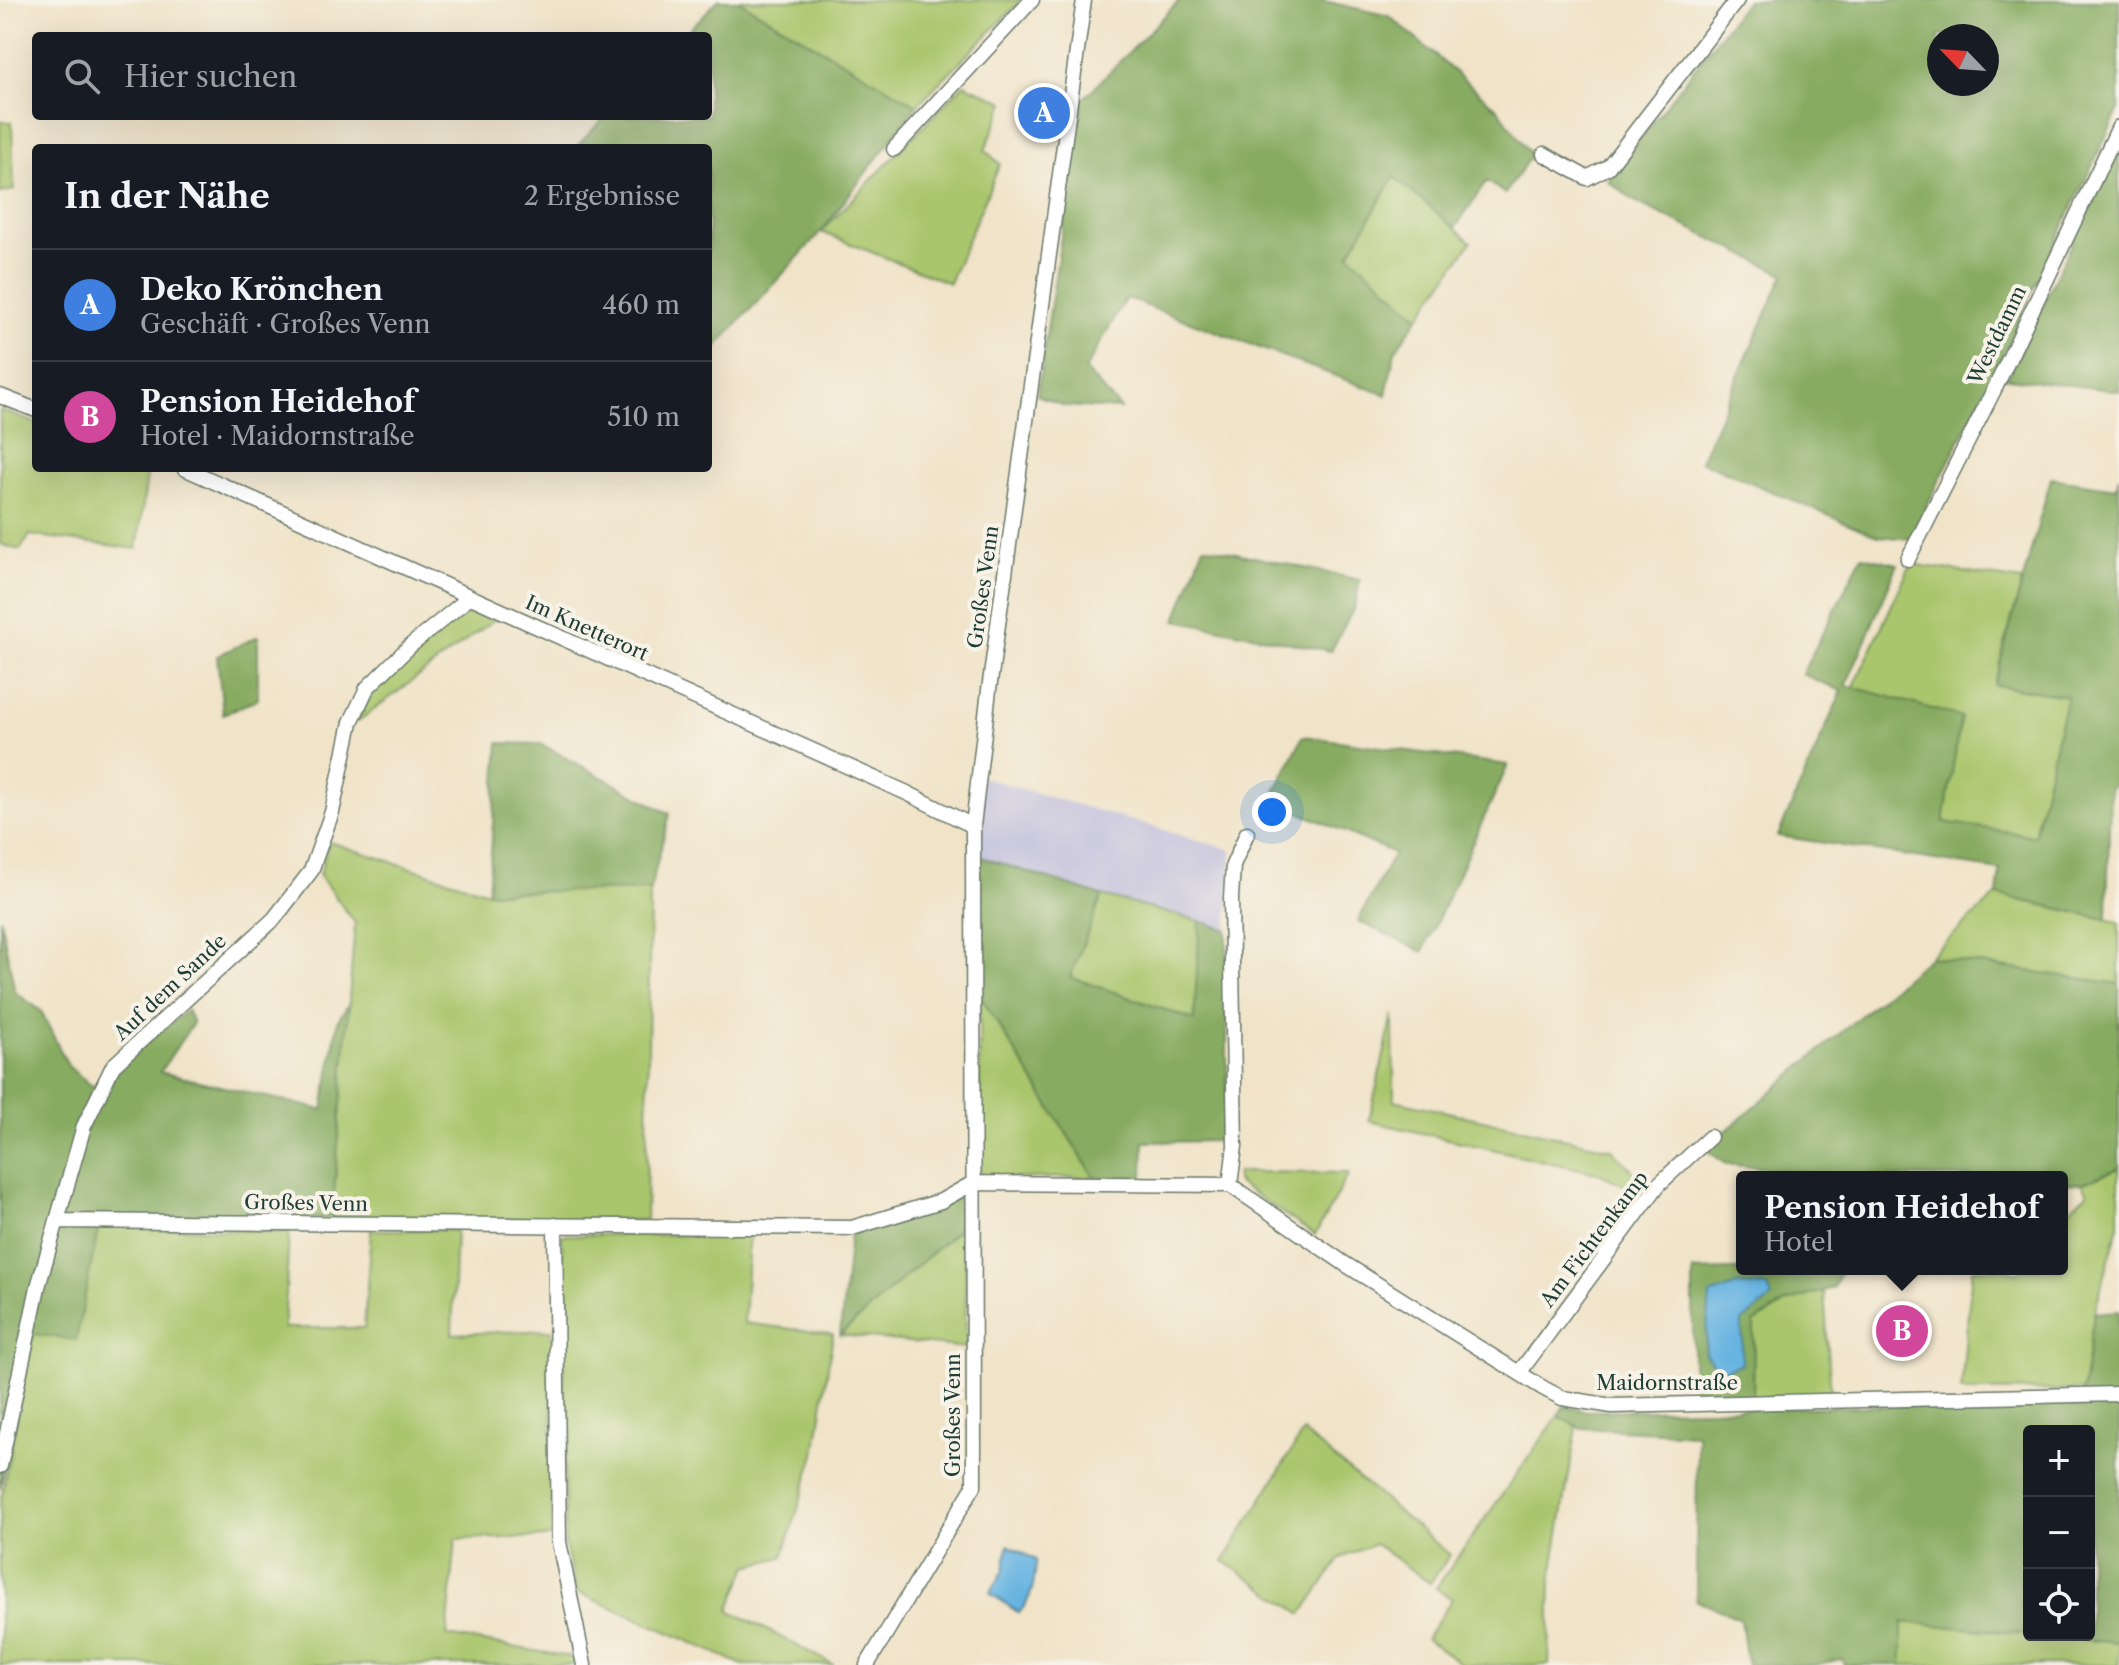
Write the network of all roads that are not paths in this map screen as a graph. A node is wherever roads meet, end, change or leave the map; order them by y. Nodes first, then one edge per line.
1 (1032, 0) edge
2 (1084, 0) edge
3 (1737, 0) edge
4 (2119, 127) edge
5 (894, 149) dead end
6 (1544, 154) dead end
7 (0, 396) edge
8 (32, 408) edge
9 (193, 472) edge
10 (1908, 559) dead end
11 (470, 597) junction
12 (973, 826) junction
13 (1247, 833) dead end
14 (1710, 1137) dead end
15 (973, 1183) junction
16 (1230, 1185) junction
17 (57, 1221) junction
18 (555, 1225) junction
19 (1519, 1373) junction
20 (2119, 1394) edge
21 (0, 1466) edge
22 (584, 1665) edge
23 (867, 1665) edge

1 - 5 street
2 - 12 street, Großes Venn
3 - 6 street
4 - 10 street, Westdamm
7 - 8 street
9 - 11 street, Im Knetterort
11 - 12 street, Im Knetterort
11 - 17 street, Auf dem Sande
12 - 15 street, Großes Venn
13 - 16 street
14 - 19 street, Am Fichtenkamp
15 - 16 street
15 - 18 street, Großes Venn
15 - 23 street, Großes Venn
16 - 19 street, Maidornstraße
17 - 18 street, Großes Venn
17 - 21 street, Auf dem Sande
18 - 22 street
19 - 20 street, Maidornstraße

